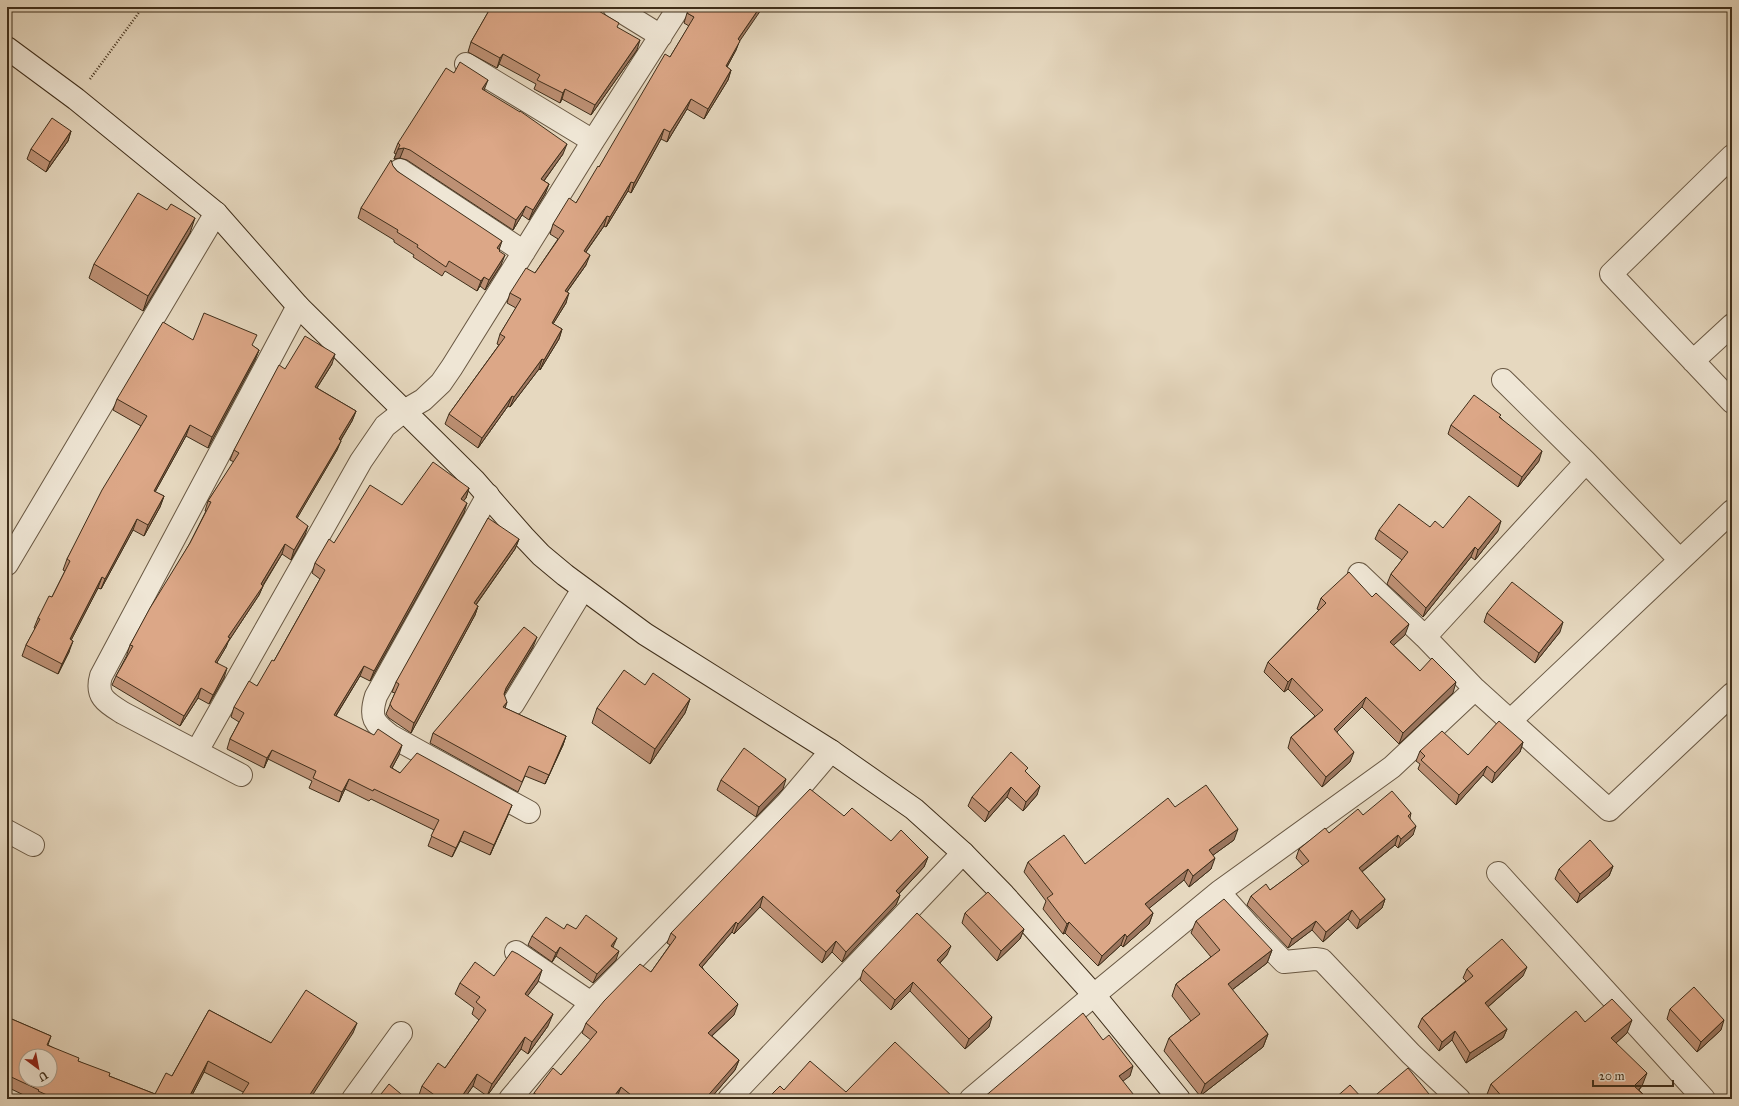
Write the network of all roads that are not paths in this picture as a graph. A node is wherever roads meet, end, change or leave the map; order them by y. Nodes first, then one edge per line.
1 (614, 7) edge
2 (679, 7) edge
3 (661, 36) junction
4 (7, 48) edge
5 (466, 64) edge
6 (593, 141) junction
7 (1732, 156) edge
8 (400, 170) dead end
9 (216, 213) junction
10 (524, 252) junction
11 (298, 306) junction
12 (1732, 325) edge
13 (1693, 361) junction
14 (1503, 380) dead end
15 (1732, 402) edge
16 (404, 411) junction
17 (1586, 462) junction
18 (488, 495) junction
19 (1732, 511) edge
20 (1680, 560) junction
21 (7, 564) edge
22 (1359, 574) dead end
23 (583, 589) junction
24 (1425, 637) junction
25 (1475, 689) junction
26 (1732, 694) edge
27 (513, 704) dead end
28 (1510, 721) junction
29 (831, 750) junction
30 (197, 751) junction
31 (241, 775) dead end
32 (528, 812) dead end
33 (7, 832) edge
34 (33, 844) dead end
35 (963, 853) junction
36 (1498, 873) dead end
37 (1219, 892) junction
38 (516, 952) edge
39 (1094, 995) junction
40 (591, 1003) junction
41 (401, 1033) dead end
42 (353, 1099) edge
43 (510, 1099) edge
44 (729, 1099) edge
45 (972, 1099) edge
46 (1179, 1099) edge
47 (1459, 1099) edge
48 (1704, 1099) edge

1 - 3 street
2 - 3 street
3 - 6 street
4 - 9 street
5 - 6 street
6 - 10 street
7 - 13 street
8 - 10 street
9 - 11 street
9 - 21 street
10 - 16 street
11 - 16 street
11 - 30 street
12 - 13 street
13 - 15 street
14 - 17 street
16 - 18 street
16 - 30 street
17 - 20 street
17 - 24 street
18 - 23 street
18 - 32 street
19 - 20 street
20 - 28 street
22 - 24 street
23 - 27 street
23 - 29 street
24 - 25 street
25 - 28 street
25 - 37 street
26 - 28 street
29 - 35 street
29 - 40 street
30 - 31 street
33 - 34 street
35 - 39 street
35 - 44 street
36 - 48 street
37 - 39 street
37 - 47 street
38 - 40 street
39 - 45 street
39 - 46 street
40 - 43 street
41 - 42 street

